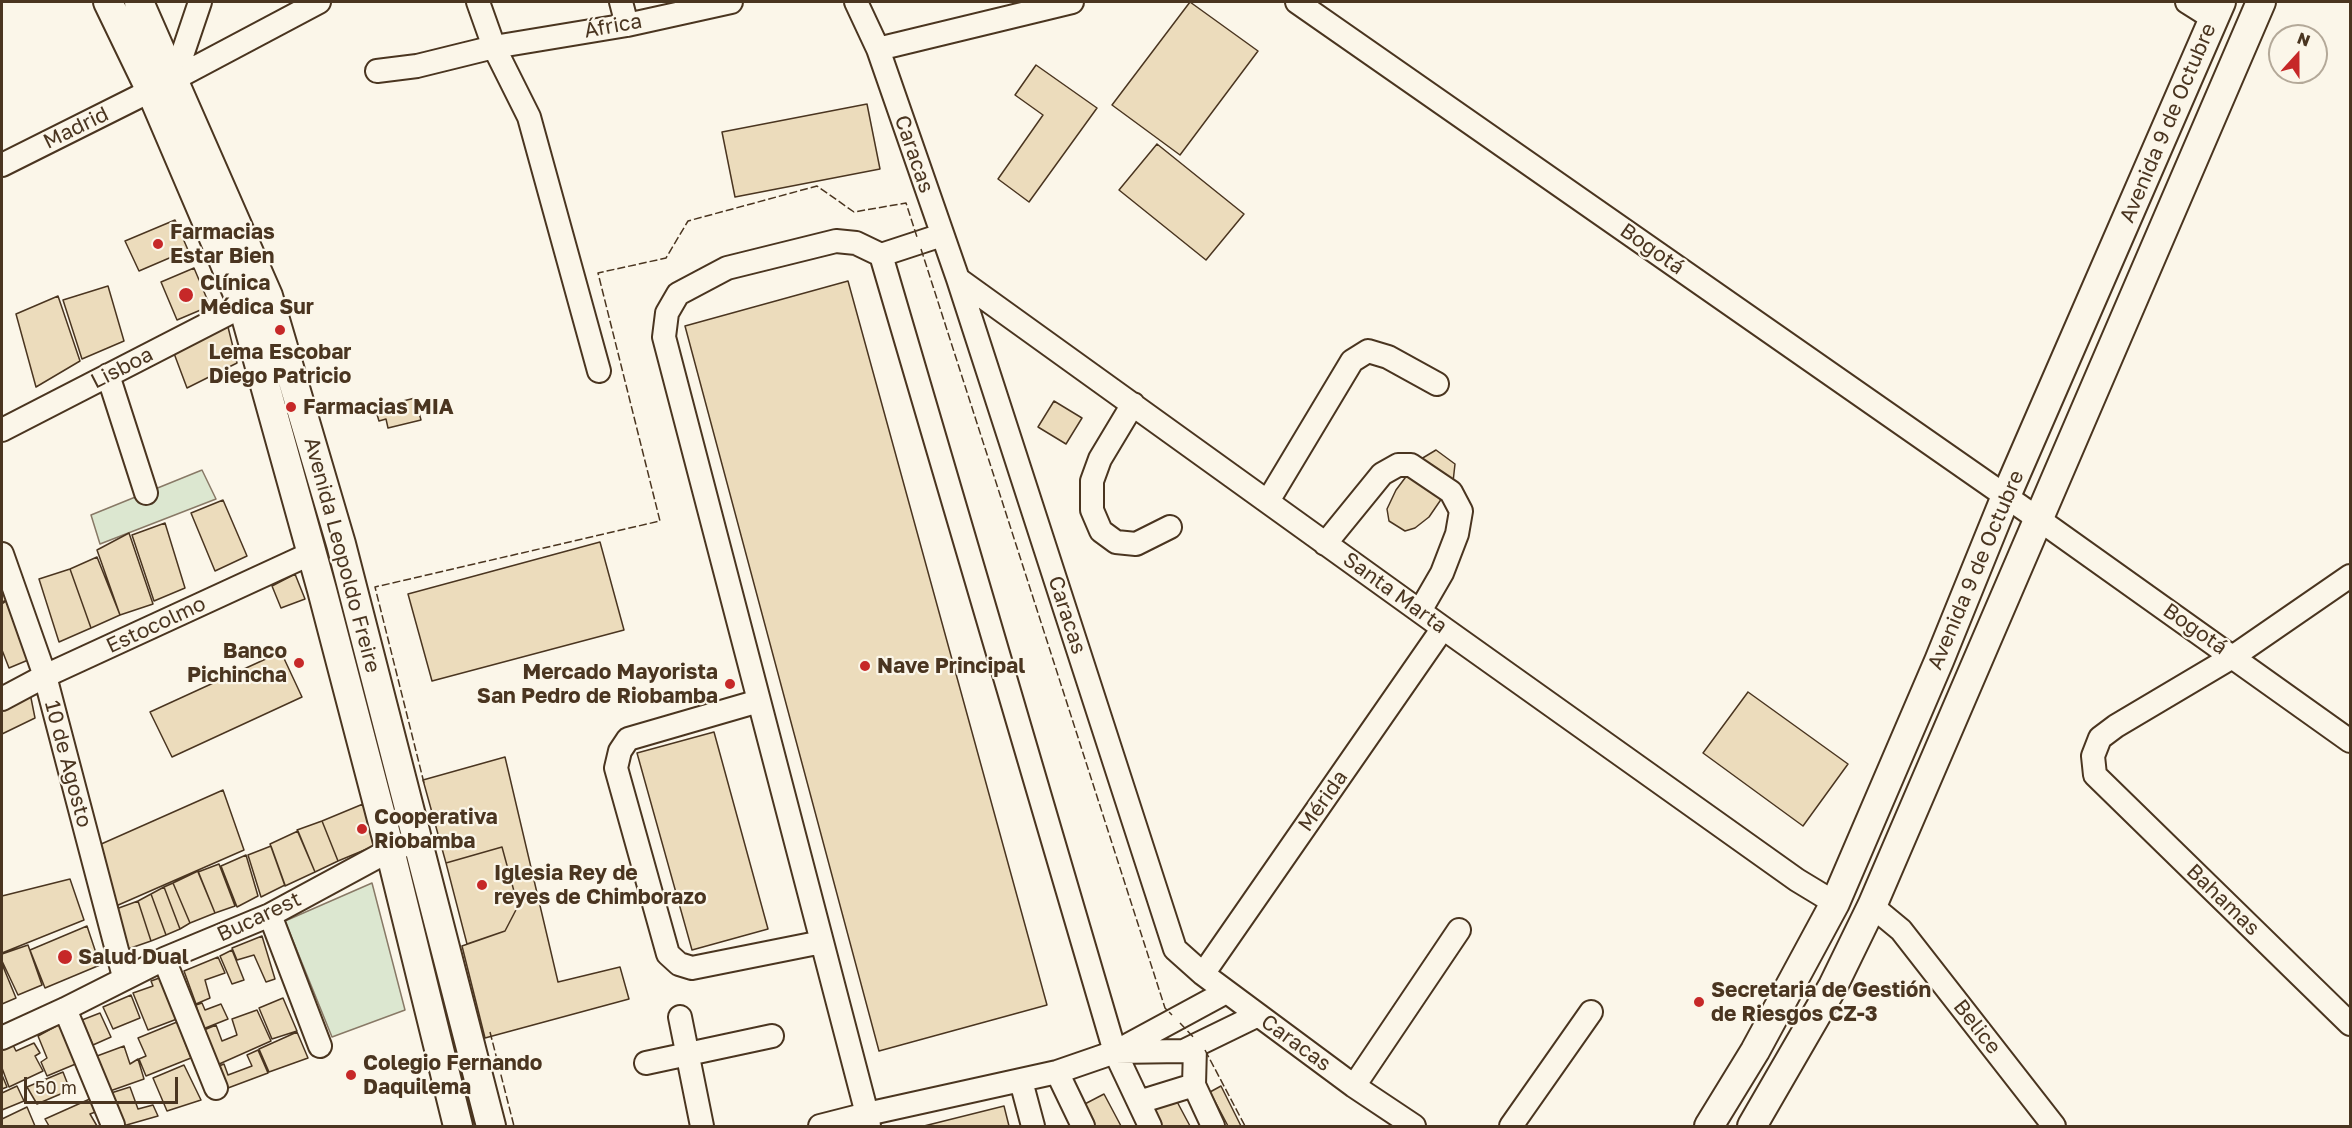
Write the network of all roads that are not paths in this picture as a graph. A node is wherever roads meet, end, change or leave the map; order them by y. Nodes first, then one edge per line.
1 (108, 2) edge
2 (139, 2) edge
3 (200, 2) edge
4 (319, 2) edge
5 (478, 2) edge
6 (621, 2) edge
7 (731, 2) edge
8 (856, 2) edge
9 (1297, 2) edge
10 (2187, 2) edge
11 (2261, 2) edge
12 (1066, 3) edge
13 (2217, 10) edge
14 (627, 25) junction
15 (494, 47) junction
16 (878, 49) junction
17 (377, 70) dead end
18 (163, 85) junction
19 (2, 165) edge
20 (942, 235) junction
21 (881, 255) junction
22 (958, 279) junction
23 (243, 306) junction
24 (599, 371) dead end
25 (108, 375) junction
26 (1437, 384) dead end
27 (1133, 404) junction
28 (2, 430) edge
29 (146, 493) dead end
30 (2006, 496) junction
31 (1268, 501) junction
32 (2037, 518) junction
33 (1170, 527) dead end
34 (1325, 543) junction
35 (312, 553) junction
36 (2, 554) edge
37 (2350, 576) edge
38 (1420, 611) junction
39 (1443, 628) junction
40 (2234, 656) junction
41 (45, 676) junction
42 (2, 699) edge
43 (759, 701) junction
44 (2350, 741) edge
45 (418, 841) junction
46 (390, 850) junction
47 (1835, 903) junction
48 (1872, 906) junction
49 (270, 915) junction
50 (1459, 930) dead end
51 (822, 942) junction
52 (164, 959) junction
53 (1203, 974) junction
54 (124, 977) junction
55 (1226, 992) junction
56 (65, 1009) junction
57 (1591, 1012) dead end
58 (1258, 1015) junction
59 (680, 1017) dead end
60 (2350, 1024) edge
61 (772, 1036) dead end
62 (2, 1038) edge
63 (321, 1046) dead end
64 (1195, 1047) junction
65 (1115, 1052) junction
66 (688, 1054) junction
67 (646, 1063) dead end
68 (1057, 1072) junction
69 (1021, 1081) junction
70 (1194, 1085) junction
71 (1354, 1086) junction
72 (216, 1088) dead end
73 (1139, 1102) junction
74 (868, 1120) edge
75 (113, 1125) dead end
76 (458, 1126) edge
77 (491, 1126) edge
78 (702, 1126) edge
79 (820, 1126) edge
80 (1033, 1126) edge
81 (1083, 1126) edge
82 (1150, 1126) edge
83 (1213, 1126) edge
84 (1414, 1126) edge
85 (1511, 1126) edge
86 (1709, 1126) edge
87 (1752, 1126) edge
88 (2054, 1126) edge

1 - 18 main road, Avenida Leopoldo Freire
2 - 18 main road, Avenida Leopoldo Freire
3 - 18 street
4 - 18 street, Madrid
5 - 15 street
6 - 14 street
7 - 14 street, África
8 - 16 street, Caracas
9 - 30 street, Bogotá
10 - 13 street
11 - 32 main road, Avenida 9 de Octubre
12 - 16 street
13 - 30 main road, Avenida 9 de Octubre
14 - 15 street, África
15 - 17 street, África
15 - 24 street
16 - 20 street, Caracas
18 - 19 street, Madrid
18 - 23 main road, Avenida Leopoldo Freire
18 - 45 main road, Avenida Leopoldo Freire
20 - 21 street
20 - 22 street, Caracas
21 - 43 street
21 - 65 street
22 - 27 street, Santa Marta
22 - 53 street, Caracas
23 - 25 street, Lisboa
23 - 35 main road, Avenida Leopoldo Freire
25 - 28 street, Lisboa
25 - 29 street
26 - 31 street
27 - 31 street, Santa Marta
27 - 33 street
30 - 32 street, Bogotá
30 - 47 main road, Avenida 9 de Octubre
31 - 34 street, Santa Marta
32 - 40 street, Bogotá
32 - 48 main road, Avenida 9 de Octubre
34 - 38 street, Santa Marta
34 - 38 street
35 - 41 street, Estocolmo
35 - 46 main road, Avenida Leopoldo Freire
36 - 41 street, 10 de Agosto
37 - 40 street
38 - 39 street, Santa Marta
39 - 47 street, Santa Marta
39 - 53 street, Mérida
40 - 44 street, Bogotá
40 - 60 street, Bahamas
41 - 42 street, Estocolmo
41 - 54 street, 10 de Agosto
43 - 51 street
43 - 51 street
45 - 46 street, Bucarest
45 - 77 main road, Avenida Leopoldo Freire
46 - 49 street, Bucarest
46 - 76 main road, Avenida Leopoldo Freire
47 - 86 main road, Avenida 9 de Octubre
48 - 87 main road, Avenida 9 de Octubre
48 - 88 street, Belice
49 - 52 street, Bucarest
49 - 63 street
50 - 71 street
51 - 74 street
52 - 54 street, Bucarest
52 - 72 street
53 - 55 street, Caracas
54 - 56 street, Bucarest
55 - 58 street, Caracas
55 - 65 street
56 - 62 street, Bucarest
56 - 75 street
57 - 85 street
58 - 64 street
58 - 71 street, Caracas
59 - 66 street
61 - 66 street
64 - 65 street
64 - 70 street
65 - 68 street
65 - 73 street
66 - 67 street
66 - 78 street
68 - 69 street
68 - 81 street
69 - 74 street
69 - 80 street
70 - 73 street
70 - 83 street
71 - 84 street, Caracas
73 - 82 street
74 - 79 street

